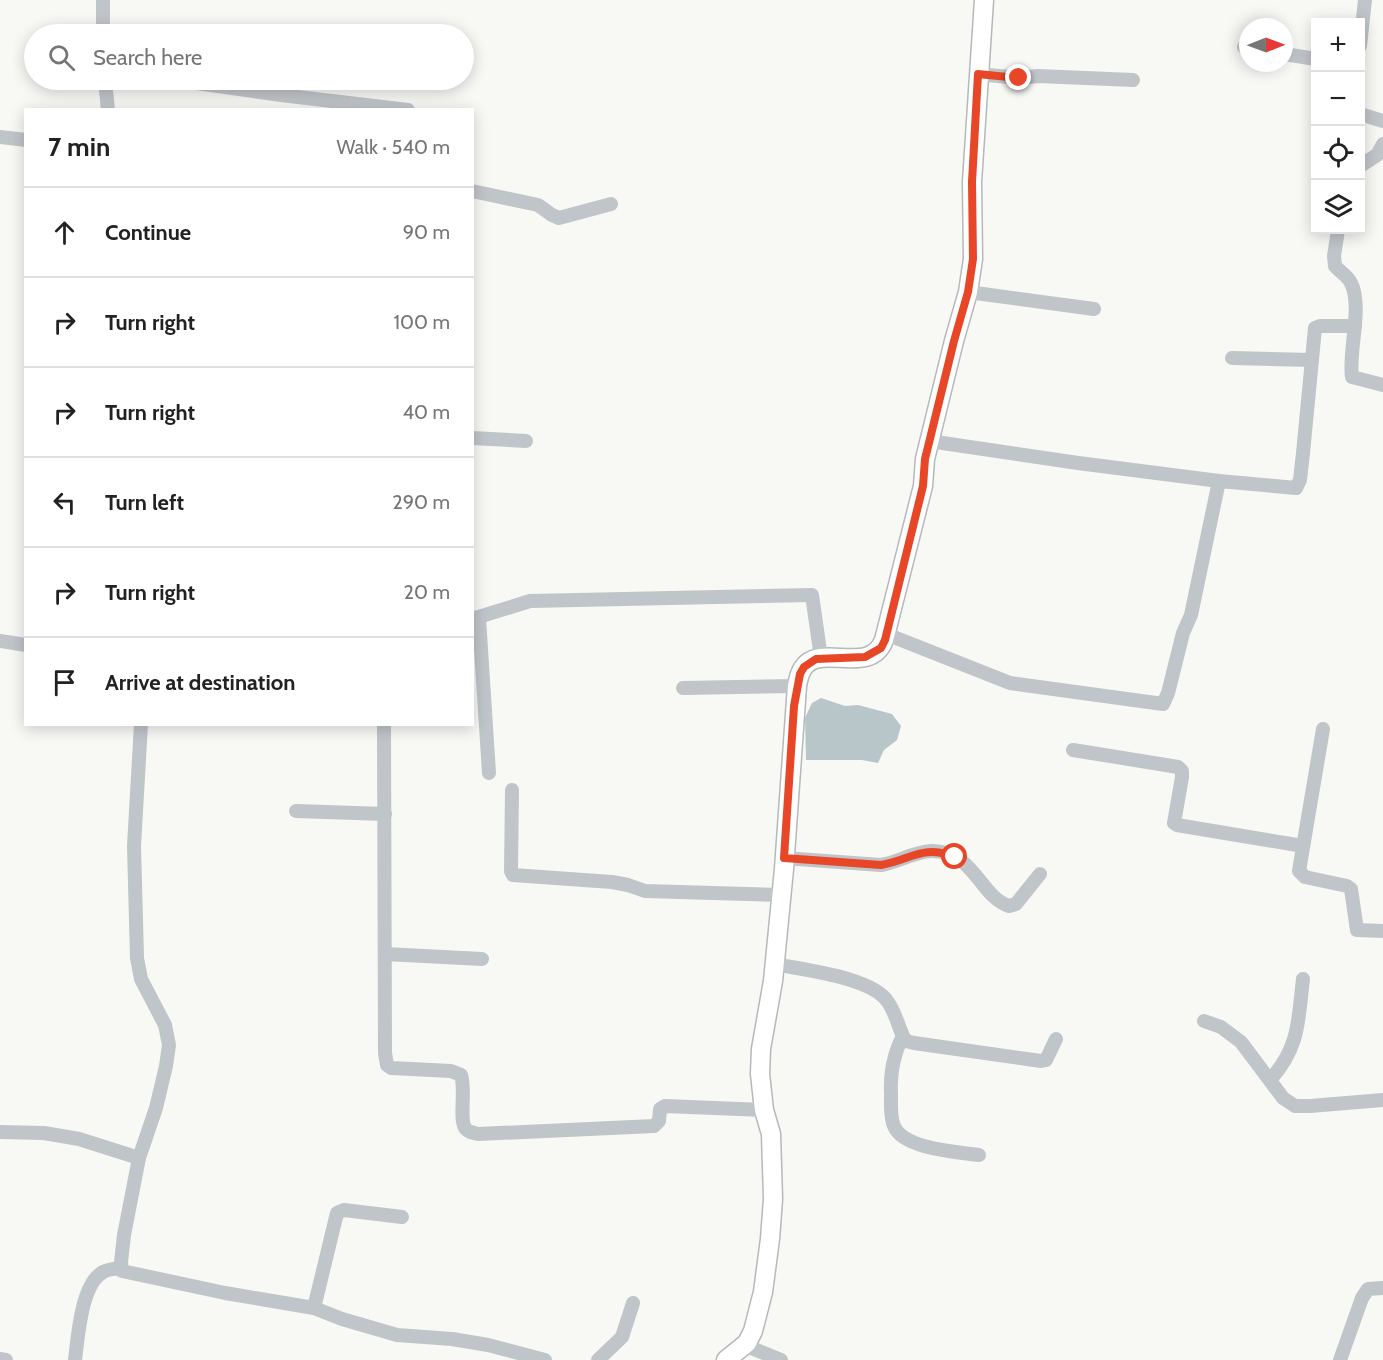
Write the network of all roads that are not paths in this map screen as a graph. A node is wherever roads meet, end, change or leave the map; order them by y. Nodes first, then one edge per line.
1 (103, 0) edge
2 (984, 0) edge
3 (1365, 0) edge
4 (1363, 18) edge
5 (103, 24) edge
6 (1293, 55) edge
7 (1311, 58) edge
8 (978, 74) junction
9 (1133, 80) dead end
10 (106, 90) edge
11 (224, 90) edge
12 (287, 103) edge
13 (108, 108) edge
14 (373, 108) edge
15 (1365, 116) edge
16 (1383, 121) edge
17 (0, 137) edge
18 (24, 140) edge
19 (1383, 144) edge
20 (1365, 163) edge
21 (474, 192) edge
22 (610, 204) dead end
23 (1338, 234) edge
24 (968, 292) junction
25 (1094, 309) dead end
26 (1355, 326) junction
27 (1232, 358) dead end
28 (1312, 360) junction
29 (1383, 385) edge
30 (474, 438) edge
31 (526, 441) dead end
32 (929, 441) junction
33 (1219, 481) junction
34 (476, 618) edge
35 (886, 634) junction
36 (2, 644) edge
37 (24, 645) edge
38 (821, 658) junction
39 (797, 686) junction
40 (682, 688) dead end
41 (141, 726) edge
42 (384, 726) edge
43 (1323, 729) dead end
44 (1073, 750) dead end
45 (489, 773) dead end
46 (512, 790) dead end
47 (297, 811) dead end
48 (385, 814) junction
49 (1303, 846) junction
50 (784, 858) junction
51 (1040, 874) dead end
52 (781, 896) junction
53 (1383, 931) edge
54 (385, 954) junction
55 (482, 959) dead end
56 (775, 963) junction
57 (1303, 979) dead end
58 (1204, 1021) dead end
59 (903, 1036) junction
60 (1056, 1040) dead end
61 (1270, 1080) junction
62 (1383, 1100) edge
63 (764, 1110) junction
64 (0, 1132) edge
65 (979, 1155) dead end
66 (139, 1158) junction
67 (402, 1217) dead end
68 (121, 1268) junction
69 (1383, 1288) edge
70 (633, 1303) dead end
71 (314, 1308) junction
72 (744, 1345) junction
73 (0, 1359) edge
74 (6, 1360) edge
75 (70, 1360) edge
76 (75, 1360) edge
77 (544, 1360) edge
78 (598, 1360) edge
79 (726, 1360) edge
80 (781, 1360) edge
81 (1340, 1360) edge

1 - 5 street
2 - 8 main road
3 - 4 street
6 - 7 street
8 - 9 street
8 - 24 main road
10 - 13 street
11 - 12 street
12 - 14 street
15 - 16 street
17 - 18 street
19 - 20 street
21 - 22 street
23 - 26 street
24 - 25 street
24 - 32 main road
26 - 28 street
26 - 29 street
27 - 28 street
28 - 33 street
30 - 31 street
32 - 33 street
32 - 35 main road
33 - 35 street
34 - 38 street
34 - 45 street
35 - 38 main road
36 - 37 street
38 - 39 main road
39 - 40 street
39 - 50 main road
41 - 66 street
42 - 48 street
43 - 49 street
44 - 49 street
46 - 52 street
47 - 48 street
48 - 54 street
49 - 53 street
50 - 51 street
50 - 52 main road
52 - 56 main road
54 - 55 street
54 - 63 street
56 - 59 street
56 - 63 main road
57 - 61 street
58 - 61 street
59 - 60 street
59 - 65 street
61 - 62 street
63 - 72 main road
64 - 66 street
66 - 68 street
67 - 71 street
68 - 71 street
68 - 76 street
69 - 81 street
70 - 78 street
71 - 77 street
72 - 79 main road
72 - 80 street
73 - 74 street
75 - 76 street

